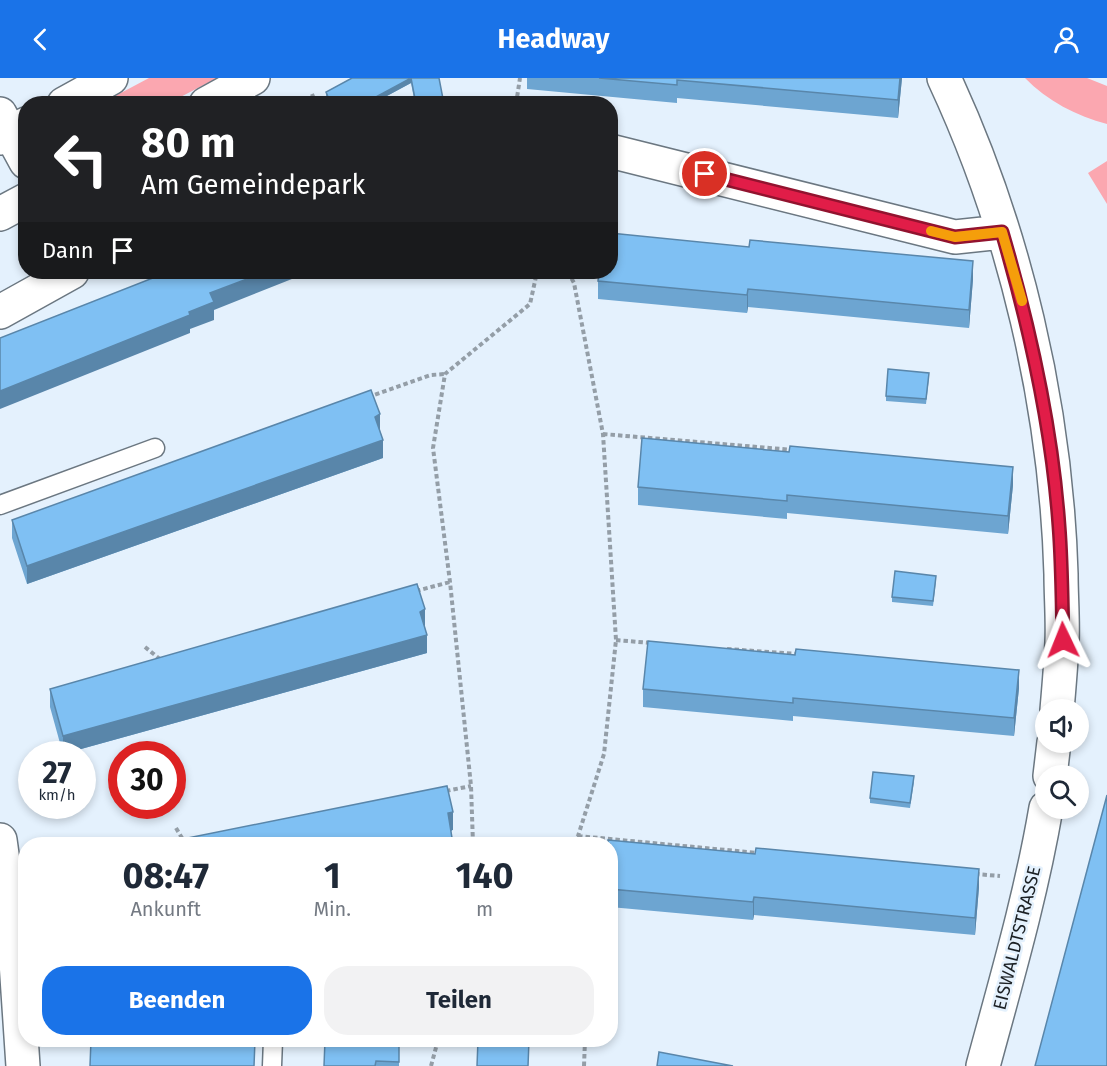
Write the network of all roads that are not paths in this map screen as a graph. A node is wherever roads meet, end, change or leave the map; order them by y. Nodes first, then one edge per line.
1 (111, 78) edge
2 (253, 78) edge
3 (944, 78) edge
4 (78, 96) edge
5 (220, 96) edge
6 (9, 127) edge
7 (18, 146) edge
8 (618, 153) edge
9 (18, 204) edge
10 (0, 214) edge
11 (1002, 232) junction
12 (59, 279) edge
13 (0, 312) edge
14 (155, 448) dead end
15 (0, 506) edge
16 (1058, 699) edge
17 (1044, 819) edge
18 (0, 840) edge
19 (18, 976) edge
20 (23, 1047) edge
21 (273, 1047) edge
22 (23, 1066) edge
23 (272, 1066) edge
24 (983, 1066) edge

1 - 4 street
2 - 5 street
3 - 11 street
6 - 7 street
8 - 11 street
9 - 10 street
11 - 16 street
12 - 13 street
14 - 15 lane
17 - 24 street, EISWALDTSTRASSE
18 - 19 street
20 - 22 street
21 - 23 lane

